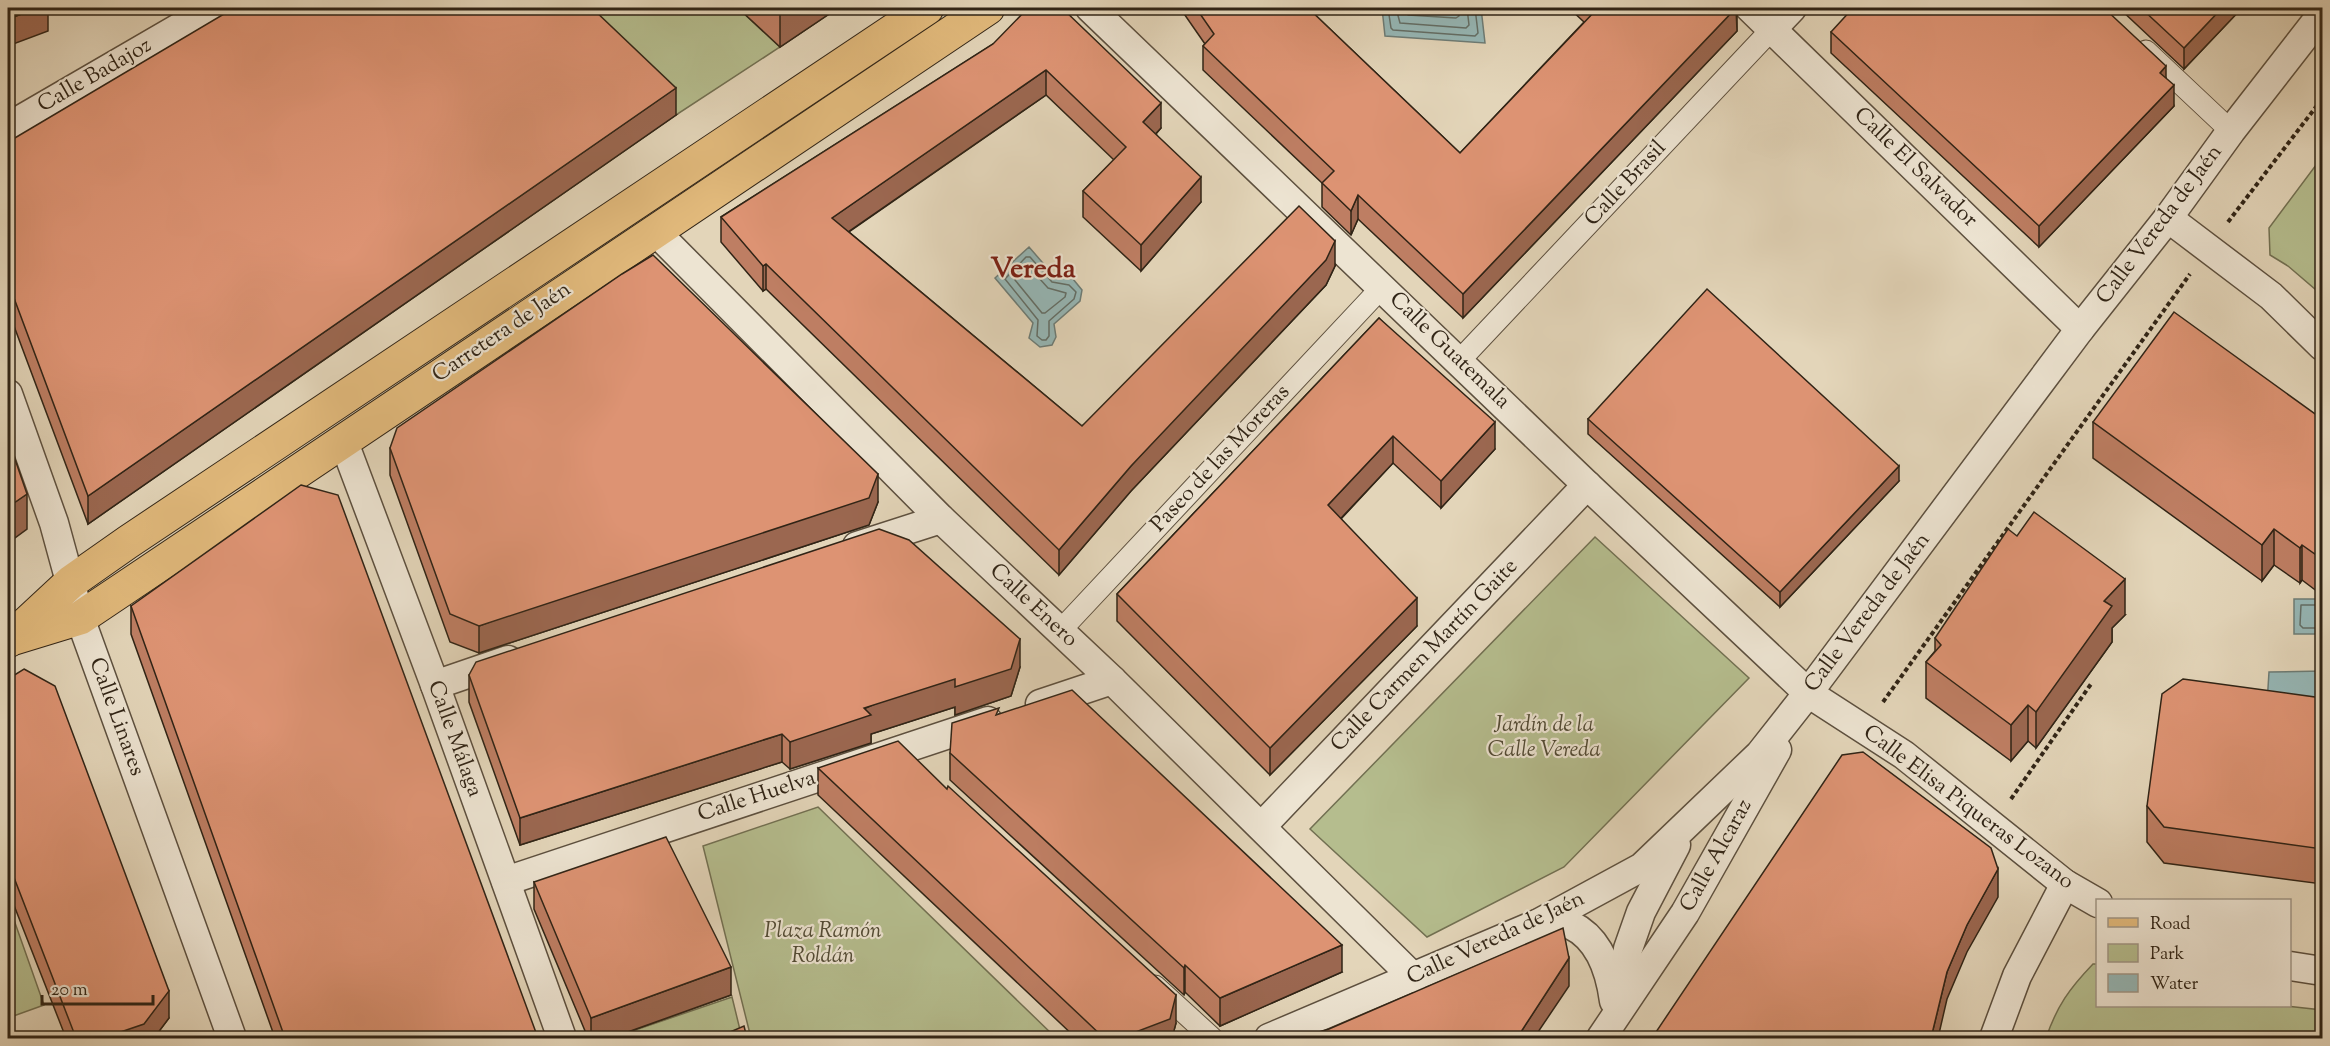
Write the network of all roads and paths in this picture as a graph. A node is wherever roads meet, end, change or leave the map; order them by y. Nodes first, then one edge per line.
1 (213, 8) edge
2 (927, 8) edge
3 (988, 8) edge
4 (1090, 8) edge
5 (1750, 8) edge
6 (1792, 8) edge
7 (2322, 14) edge
8 (1772, 29) junction
9 (2135, 40) edge
10 (2322, 99) edge
11 (8, 127) edge
12 (2231, 131) junction
13 (2168, 218) junction
14 (655, 231) junction
15 (2208, 250) junction
16 (1383, 286) junction
17 (2080, 329) junction
18 (2322, 346) edge
19 (1460, 360) junction
20 (8, 394) edge
21 (343, 440) junction
22 (1587, 485) junction
23 (941, 519) junction
24 (829, 555) edge
25 (71, 582) junction
26 (80, 618) junction
27 (1059, 632) junction
28 (8, 640) edge
29 (534, 652) edge
30 (1112, 680) junction
31 (435, 684) junction
32 (2091, 684) dead end
33 (1808, 693) junction
34 (1864, 728) junction
35 (898, 750) junction
36 (919, 770) edge
37 (1686, 825) junction
38 (1262, 826) junction
39 (1992, 826) junction
40 (506, 881) junction
41 (2065, 884) junction
42 (2096, 902) edge
43 (1537, 924) junction
44 (2291, 966) edge
45 (2322, 971) edge
46 (1143, 975) edge
47 (1414, 978) junction
48 (1617, 1014) junction
49 (232, 1038) edge
50 (562, 1038) edge
51 (1212, 1038) edge
52 (1269, 1038) edge
53 (1601, 1038) edge
54 (1994, 1038) edge

1 - 11 street, Calle Badajoz
2 - 25 main road, Carretera de Jaén
3 - 14 main road, Carretera de Jaén
4 - 16 street, Calle Guatemala
5 - 8 street, Calle El Salvador
6 - 8 street, Calle Brasil
7 - 12 street, Calle Vereda de Jaén
8 - 17 street, Calle El Salvador
8 - 19 street, Calle Brasil
9 - 12 street
10 - 15 path
12 - 13 street, Calle Vereda de Jaén
13 - 15 street
13 - 17 street, Calle Vereda de Jaén
14 - 21 main road, Carretera de Jaén
14 - 23 street, Calle Enero
15 - 18 street
15 - 34 path
16 - 19 street, Calle Guatemala
16 - 27 street, Paseo de las Moreras
17 - 33 street, Calle Vereda de Jaén
19 - 22 street, Calle Guatemala
20 - 25 street, Calle Linares
21 - 26 main road, Carretera de Jaén
21 - 31 street, Calle Málaga
22 - 33 street, Calle Guatemala
22 - 38 street, Calle Carmen Martín Gaite
23 - 24 street
23 - 27 street, Calle Enero
25 - 26 street, Calle Linares
25 - 28 main road, Carretera de Jaén
26 - 28 main road, Carretera de Jaén
26 - 49 street, Calle Linares
27 - 30 street, Calle Enero
29 - 31 street
30 - 35 street, Calle Huelva
30 - 38 street, Calle Enero
31 - 40 street, Calle Málaga
32 - 39 path
33 - 34 street, Calle Elisa Piqueras Lozano
33 - 37 street, Calle Vereda de Jaén
33 - 48 street, Calle Alcaraz
34 - 39 street, Calle Elisa Piqueras Lozano
35 - 36 street
35 - 40 street, Calle Huelva
37 - 43 street, Calle Vereda de Jaén
37 - 48 street, Calle Alcaraz
38 - 47 street, Calle Enero
39 - 41 street, Calle Elisa Piqueras Lozano
40 - 50 street, Calle Málaga
41 - 42 street, Calle Elisa Piqueras Lozano
41 - 54 street
43 - 47 street, Calle Vereda de Jaén
43 - 48 street
44 - 45 street
46 - 51 street
47 - 52 street, Calle Vereda de Jaén
48 - 53 street, Calle Alcaraz

